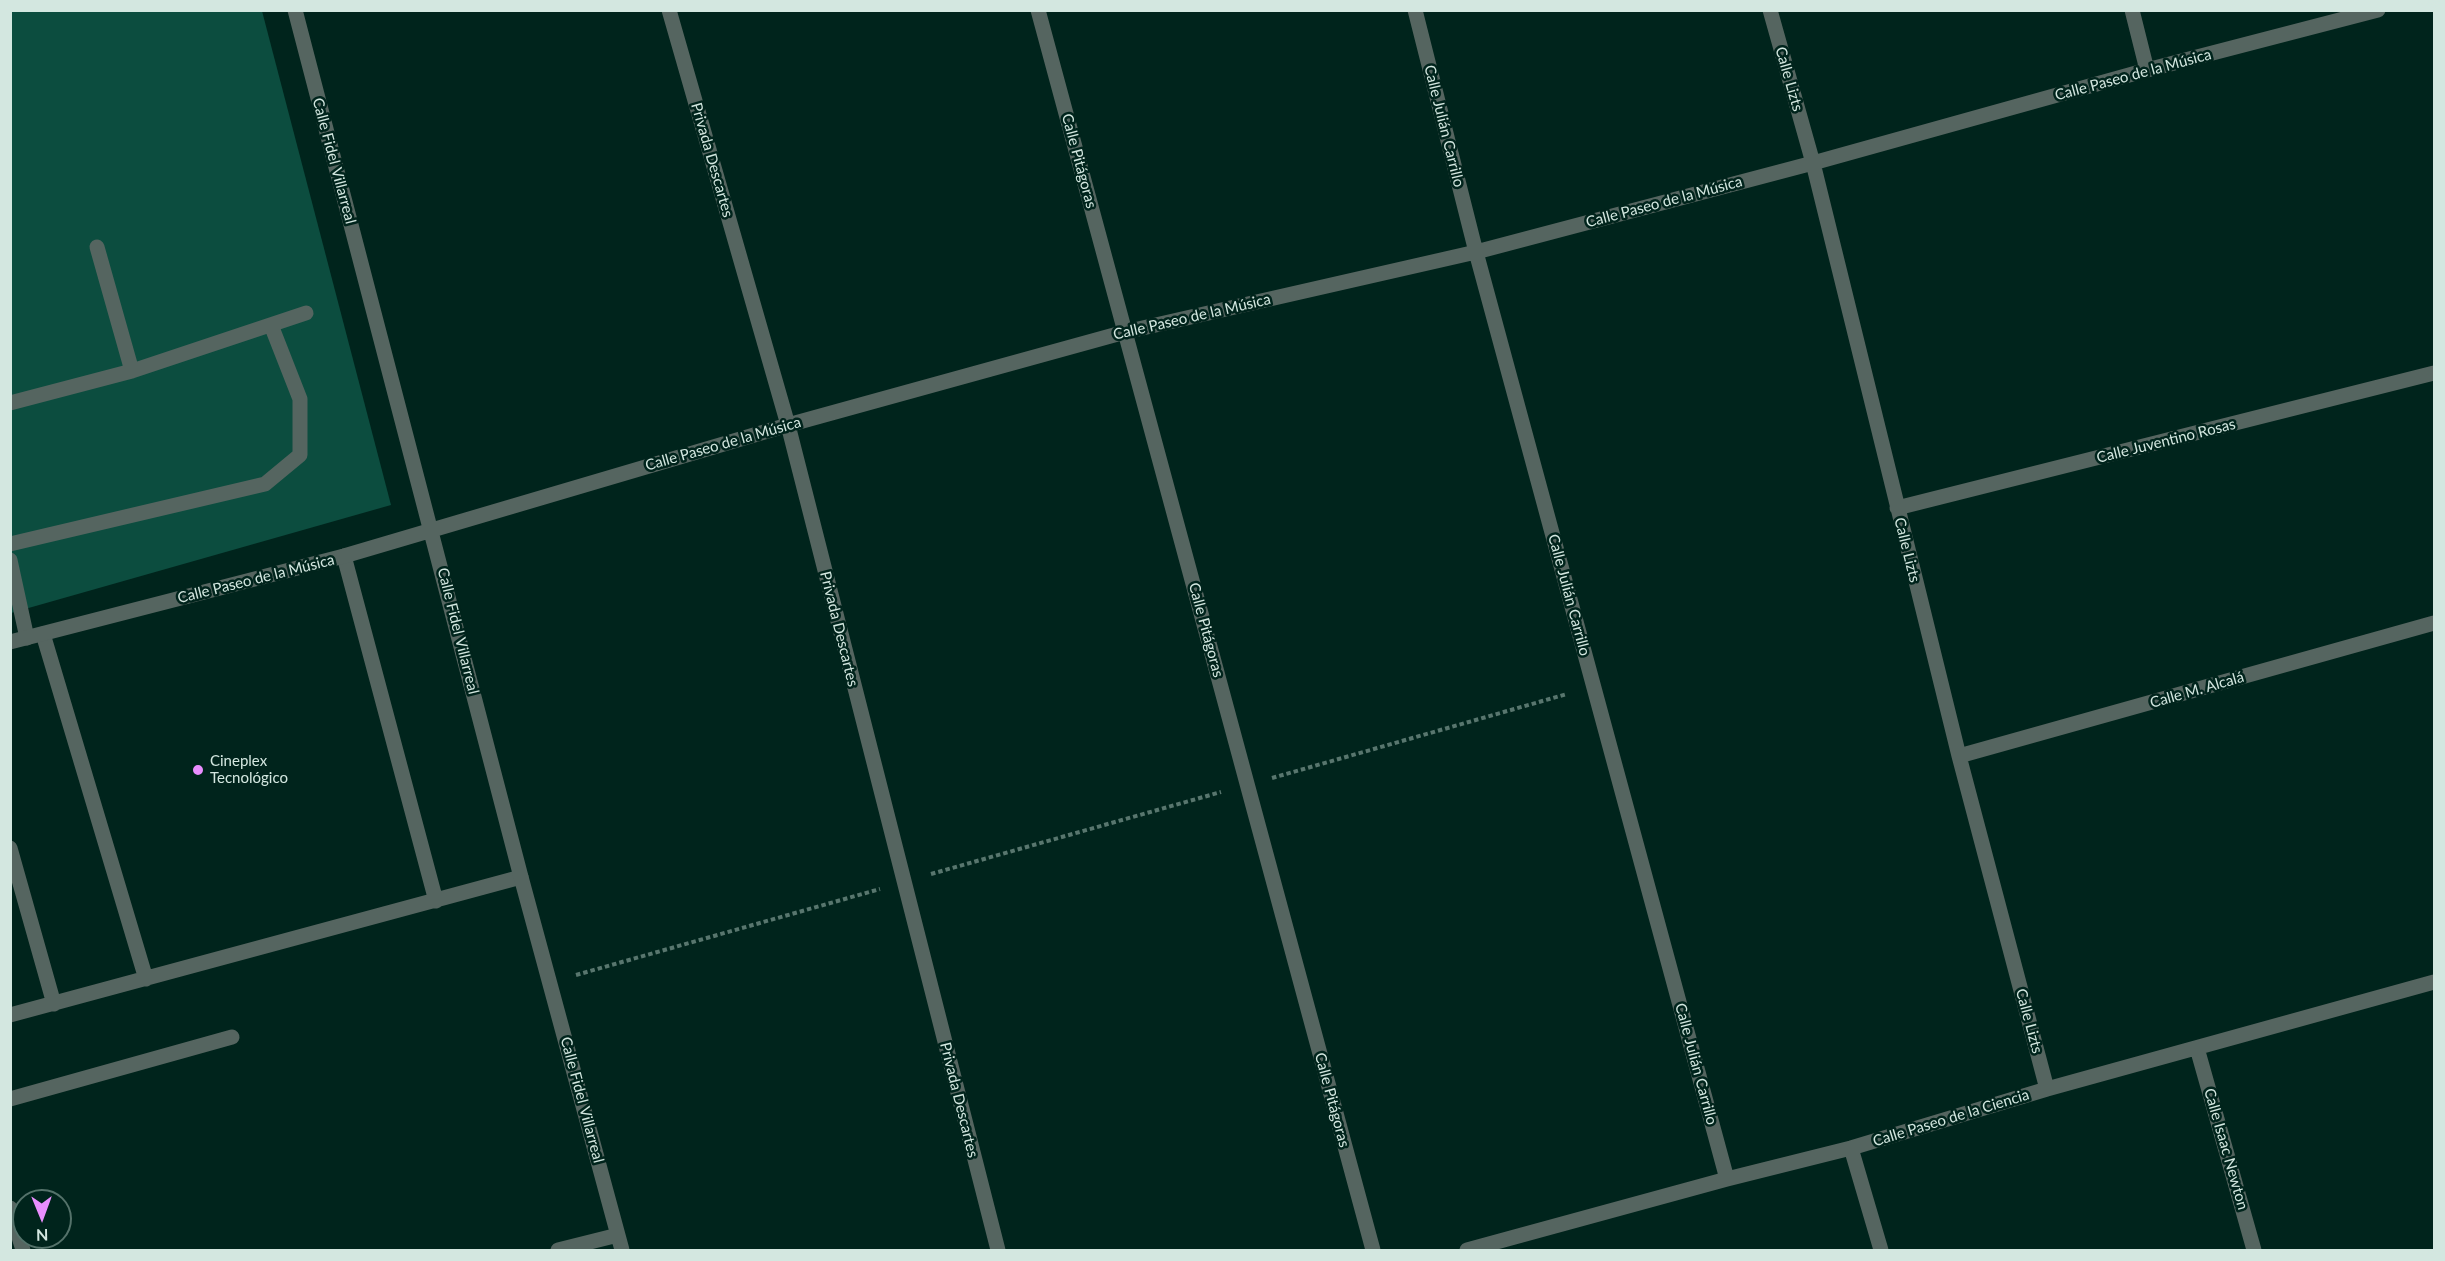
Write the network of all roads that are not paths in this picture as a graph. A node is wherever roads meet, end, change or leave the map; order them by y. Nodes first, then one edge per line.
1 (295, 10) edge
2 (669, 10) edge
3 (1038, 10) edge
4 (1415, 10) edge
5 (1770, 10) edge
6 (2132, 10) edge
7 (2378, 10) edge
8 (2147, 70) junction
9 (1813, 163) junction
10 (97, 247) dead end
11 (1476, 252) junction
12 (306, 313) dead end
13 (271, 325) junction
14 (1125, 332) junction
15 (132, 371) junction
16 (2434, 373) edge
17 (10, 403) edge
18 (788, 424) junction
19 (1897, 508) junction
20 (432, 530) junction
21 (10, 544) edge
22 (344, 556) junction
23 (10, 560) edge
24 (2434, 623) edge
25 (43, 634) junction
26 (27, 638) junction
27 (10, 642) edge
28 (1959, 756) junction
29 (10, 848) edge
30 (521, 877) junction
31 (436, 901) junction
32 (146, 979) junction
33 (2434, 982) edge
34 (54, 1004) junction
35 (10, 1015) edge
36 (232, 1037) dead end
37 (2198, 1048) junction
38 (2047, 1089) junction
39 (10, 1099) edge
40 (1851, 1148) junction
41 (1727, 1179) junction
42 (10, 1208) edge
43 (618, 1235) junction
44 (1505, 1245) edge
45 (23, 1251) edge
46 (558, 1251) edge
47 (622, 1251) edge
48 (998, 1251) edge
49 (1373, 1251) edge
50 (1467, 1251) edge
51 (1881, 1251) edge
52 (2254, 1251) edge

1 - 20 street, Calle Fidel Villarreal
2 - 18 street, Privada Descartes
3 - 14 street, Calle Pitágoras
4 - 11 street, Calle Julián Carrillo
5 - 9 street, Calle Lizts
6 - 8 street
7 - 8 street, Calle Paseo de la Música
8 - 9 street, Calle Paseo de la Música
9 - 11 street, Calle Paseo de la Música
9 - 19 street, Calle Lizts
10 - 15 street
11 - 14 street, Calle Paseo de la Música
11 - 41 street, Calle Julián Carrillo
12 - 13 street
13 - 15 street
13 - 21 street
14 - 18 street, Calle Paseo de la Música
14 - 49 street, Calle Pitágoras
15 - 17 street
16 - 19 street, Calle Juventino Rosas
18 - 20 street, Calle Paseo de la Música
18 - 48 street, Privada Descartes
19 - 28 street, Calle Lizts
20 - 22 street, Calle Paseo de la Música
20 - 30 street, Calle Fidel Villarreal
22 - 25 street, Calle Paseo de la Música
22 - 31 street
23 - 26 street
24 - 28 street, Calle M. Alcalá
25 - 26 street, Calle Paseo de la Música
25 - 32 street
26 - 27 street, Calle Paseo de la Música
28 - 38 street, Calle Lizts
29 - 34 street
30 - 31 street
30 - 43 street, Calle Fidel Villarreal
31 - 32 street
32 - 34 street
33 - 37 street, Calle Paseo de la Ciencia
34 - 35 street
36 - 39 street
37 - 38 street, Calle Paseo de la Ciencia
37 - 52 street, Calle Isaac Newton
38 - 40 street, Calle Paseo de la Ciencia
40 - 41 street, Calle Paseo de la Ciencia
40 - 51 street
41 - 44 street, Calle Paseo de la Ciencia
42 - 45 street
43 - 46 street
43 - 47 street, Calle Fidel Villarreal
44 - 50 street, Calle Paseo de la Ciencia

